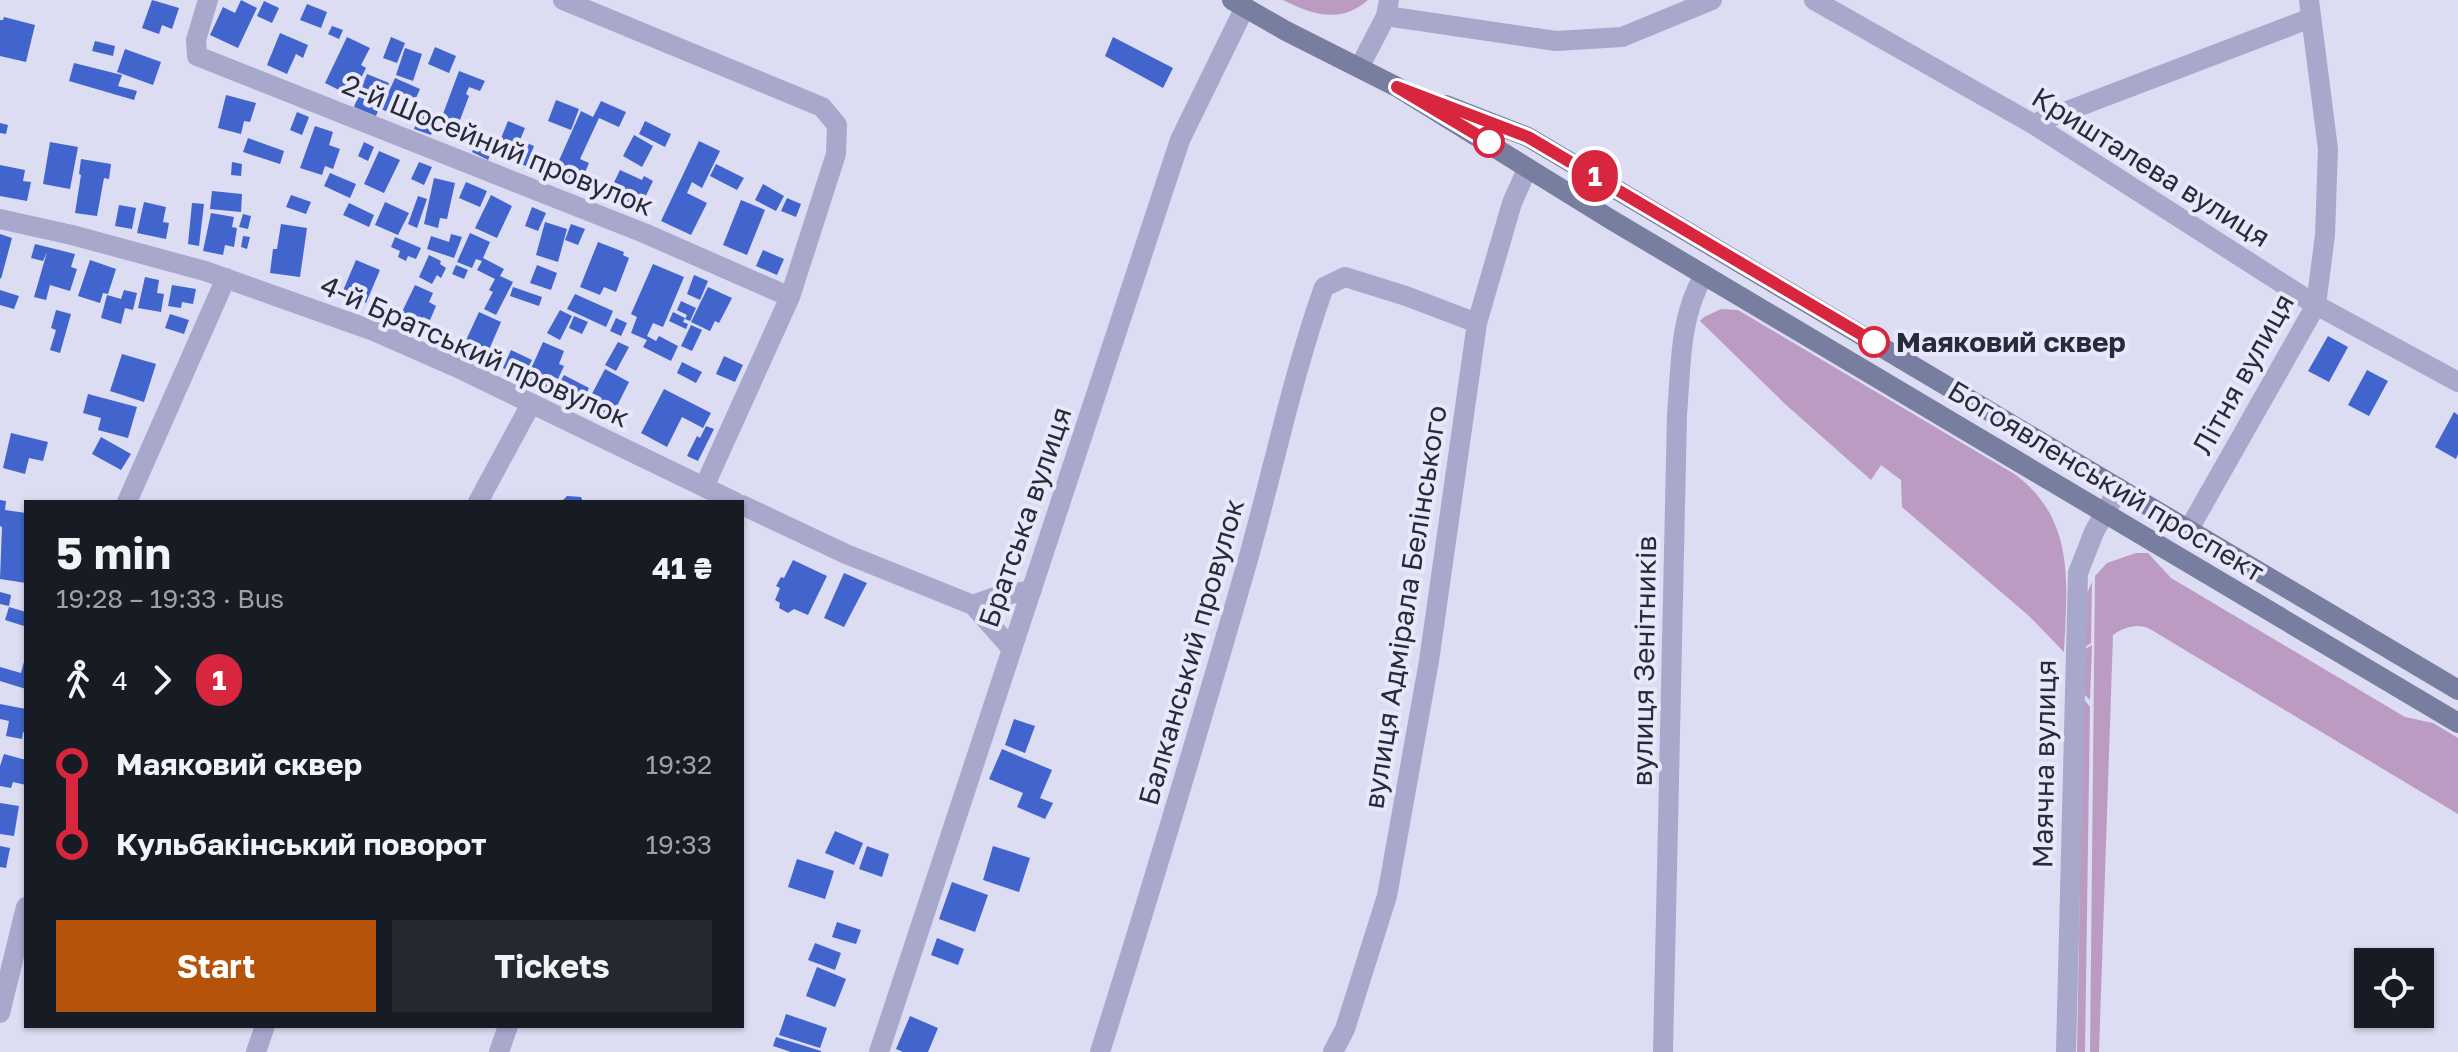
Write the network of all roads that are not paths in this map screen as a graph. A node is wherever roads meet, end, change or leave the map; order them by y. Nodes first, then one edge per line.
1 (208, 0) edge
2 (563, 0) edge
3 (1712, 0) edge
4 (1814, 0) edge
5 (1238, 4) edge
6 (1684, 5) edge
7 (1388, 8) edge
8 (2310, 9) edge
9 (1359, 68) junction
10 (1397, 87) junction
11 (2033, 124) junction
12 (1527, 169) junction
13 (0, 219) edge
14 (1704, 275) junction
15 (226, 278) junction
16 (790, 297) junction
17 (2316, 305) junction
18 (1477, 323) junction
19 (2458, 382) edge
20 (531, 404) junction
21 (704, 487) junction
22 (2119, 488) junction
23 (128, 500) edge
24 (479, 500) edge
25 (731, 500) edge
26 (744, 506) edge
27 (2104, 513) junction
28 (2189, 529) junction
29 (1032, 590) junction
30 (973, 605) junction
31 (1011, 648) junction
32 (2458, 690) edge
33 (2458, 723) edge
34 (24, 915) edge
35 (0, 1013) edge
36 (264, 1028) edge
37 (507, 1028) edge
38 (256, 1052) edge
39 (499, 1052) edge
40 (879, 1052) edge
41 (1100, 1052) edge
42 (1333, 1052) edge
43 (1663, 1052) edge
44 (2066, 1052) edge

1 - 16 street, 2-й Шосейний провулок
2 - 16 street
3 - 6 street
4 - 11 street, Кришталева вулиця
5 - 9 main road, Богоявленський проспект
5 - 29 street, Братська вулиця
6 - 7 street
7 - 9 street
8 - 11 street
8 - 17 street, Літня вулиця
9 - 10 main road, Богоявленський проспект
10 - 12 main road, Богоявленський проспект
10 - 22 main road, Богоявленський проспект
11 - 17 street, Кришталева вулиця
12 - 14 main road, Богоявленський проспект
12 - 18 street, вулиця Адмірала Белінського
13 - 15 street, 4-й Братський провулок
14 - 27 main road, Богоявленський проспект
14 - 43 street, вулиця Зенітників
15 - 20 street, 4-й Братський провулок
15 - 23 street
16 - 21 street
17 - 19 street, Кришталева вулиця
17 - 28 street, Літня вулиця
18 - 41 street, Балканський провулок
18 - 42 street, вулиця Адмірала Белінського
20 - 21 street, 4-й Братський провулок
20 - 24 street
21 - 25 street, 4-й Братський провулок
22 - 27 street, Маячна вулиця
22 - 28 main road, Богоявленський проспект
26 - 30 street
27 - 33 main road, Богоявленський проспект
27 - 44 street, Маячна вулиця
28 - 32 main road, Богоявленський проспект
29 - 30 street
29 - 31 street, Братська вулиця
30 - 31 street
31 - 40 street, Братська вулиця
34 - 35 street
36 - 38 street
37 - 39 street

